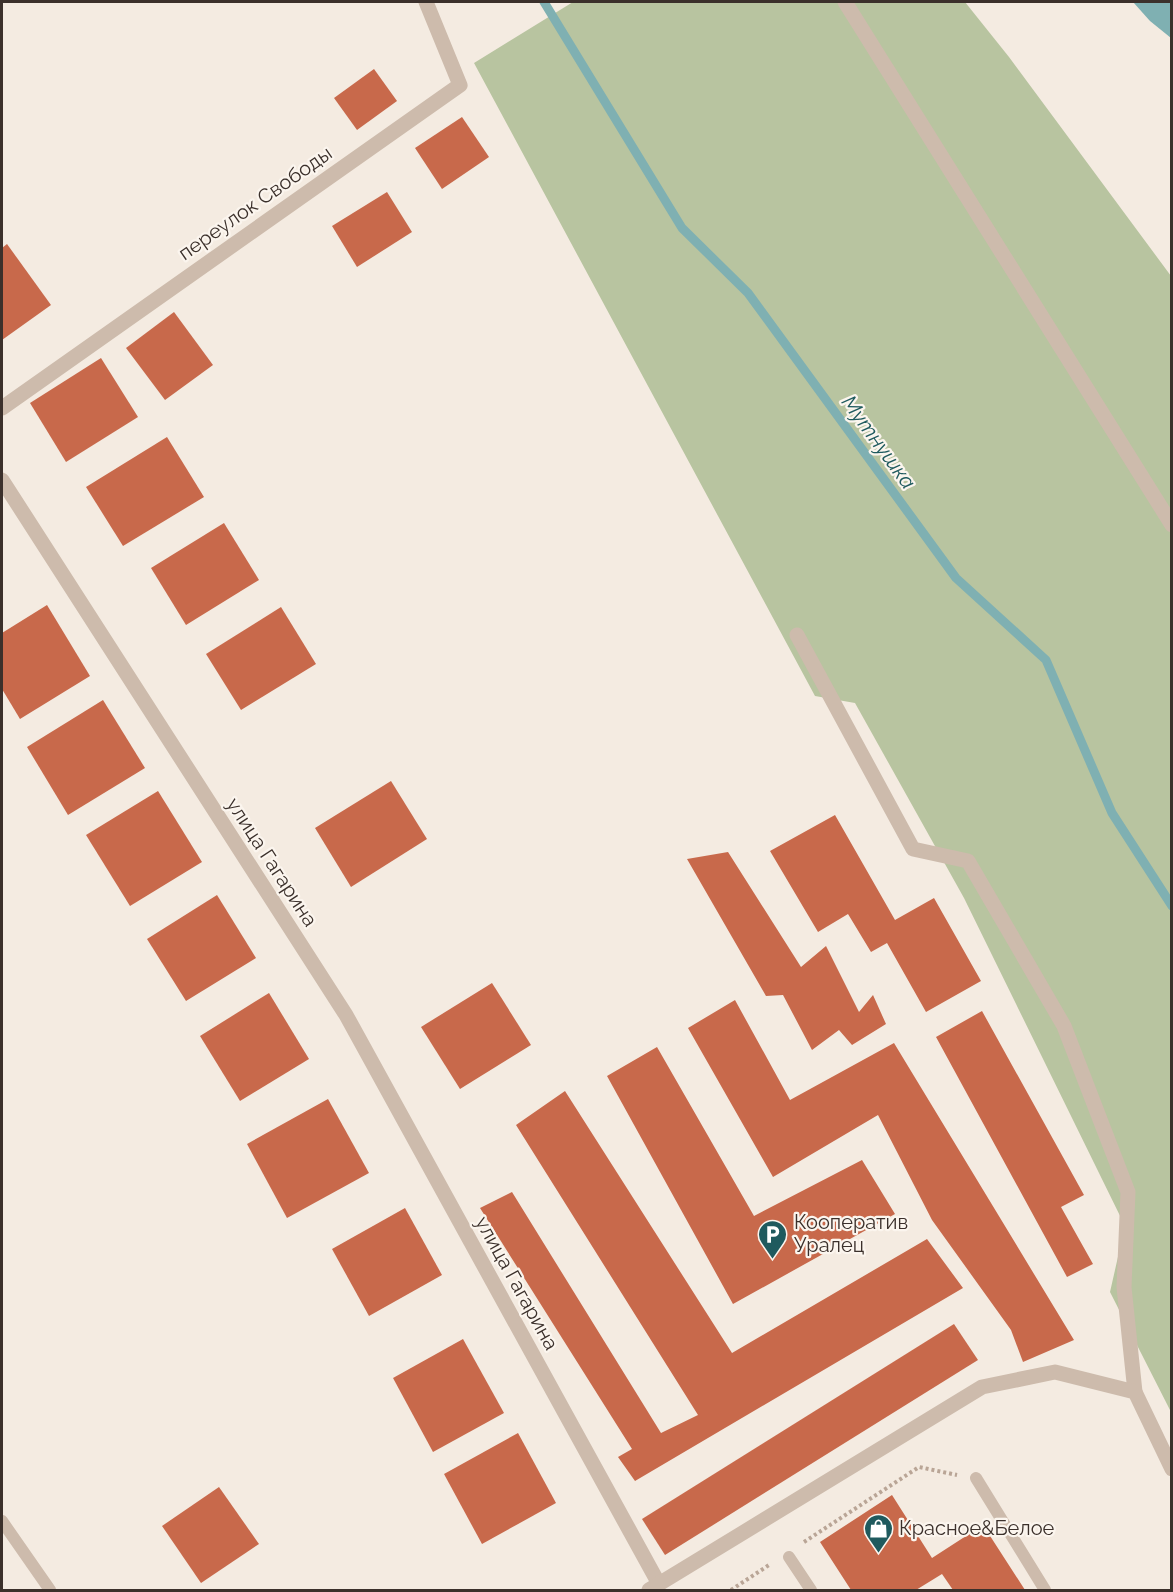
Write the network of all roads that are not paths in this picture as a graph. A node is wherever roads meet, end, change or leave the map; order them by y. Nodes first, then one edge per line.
1 (426, 2) edge
2 (845, 2) edge
3 (2, 408) edge
4 (2, 480) edge
5 (1172, 525) edge
6 (797, 635) dead end
7 (1135, 1392) junction
8 (1172, 1468) edge
9 (976, 1478) road end
10 (2, 1521) edge
11 (789, 1557) road end
12 (657, 1588) edge
13 (50, 1590) edge
14 (811, 1590) edge
15 (1045, 1590) edge

1 - 3 street, переулок Свободы
2 - 5 street
4 - 12 street, улица Гагарина
6 - 7 street
7 - 8 street
7 - 12 street, улица Гагарина
9 - 15 lane
10 - 13 lane
11 - 14 lane

